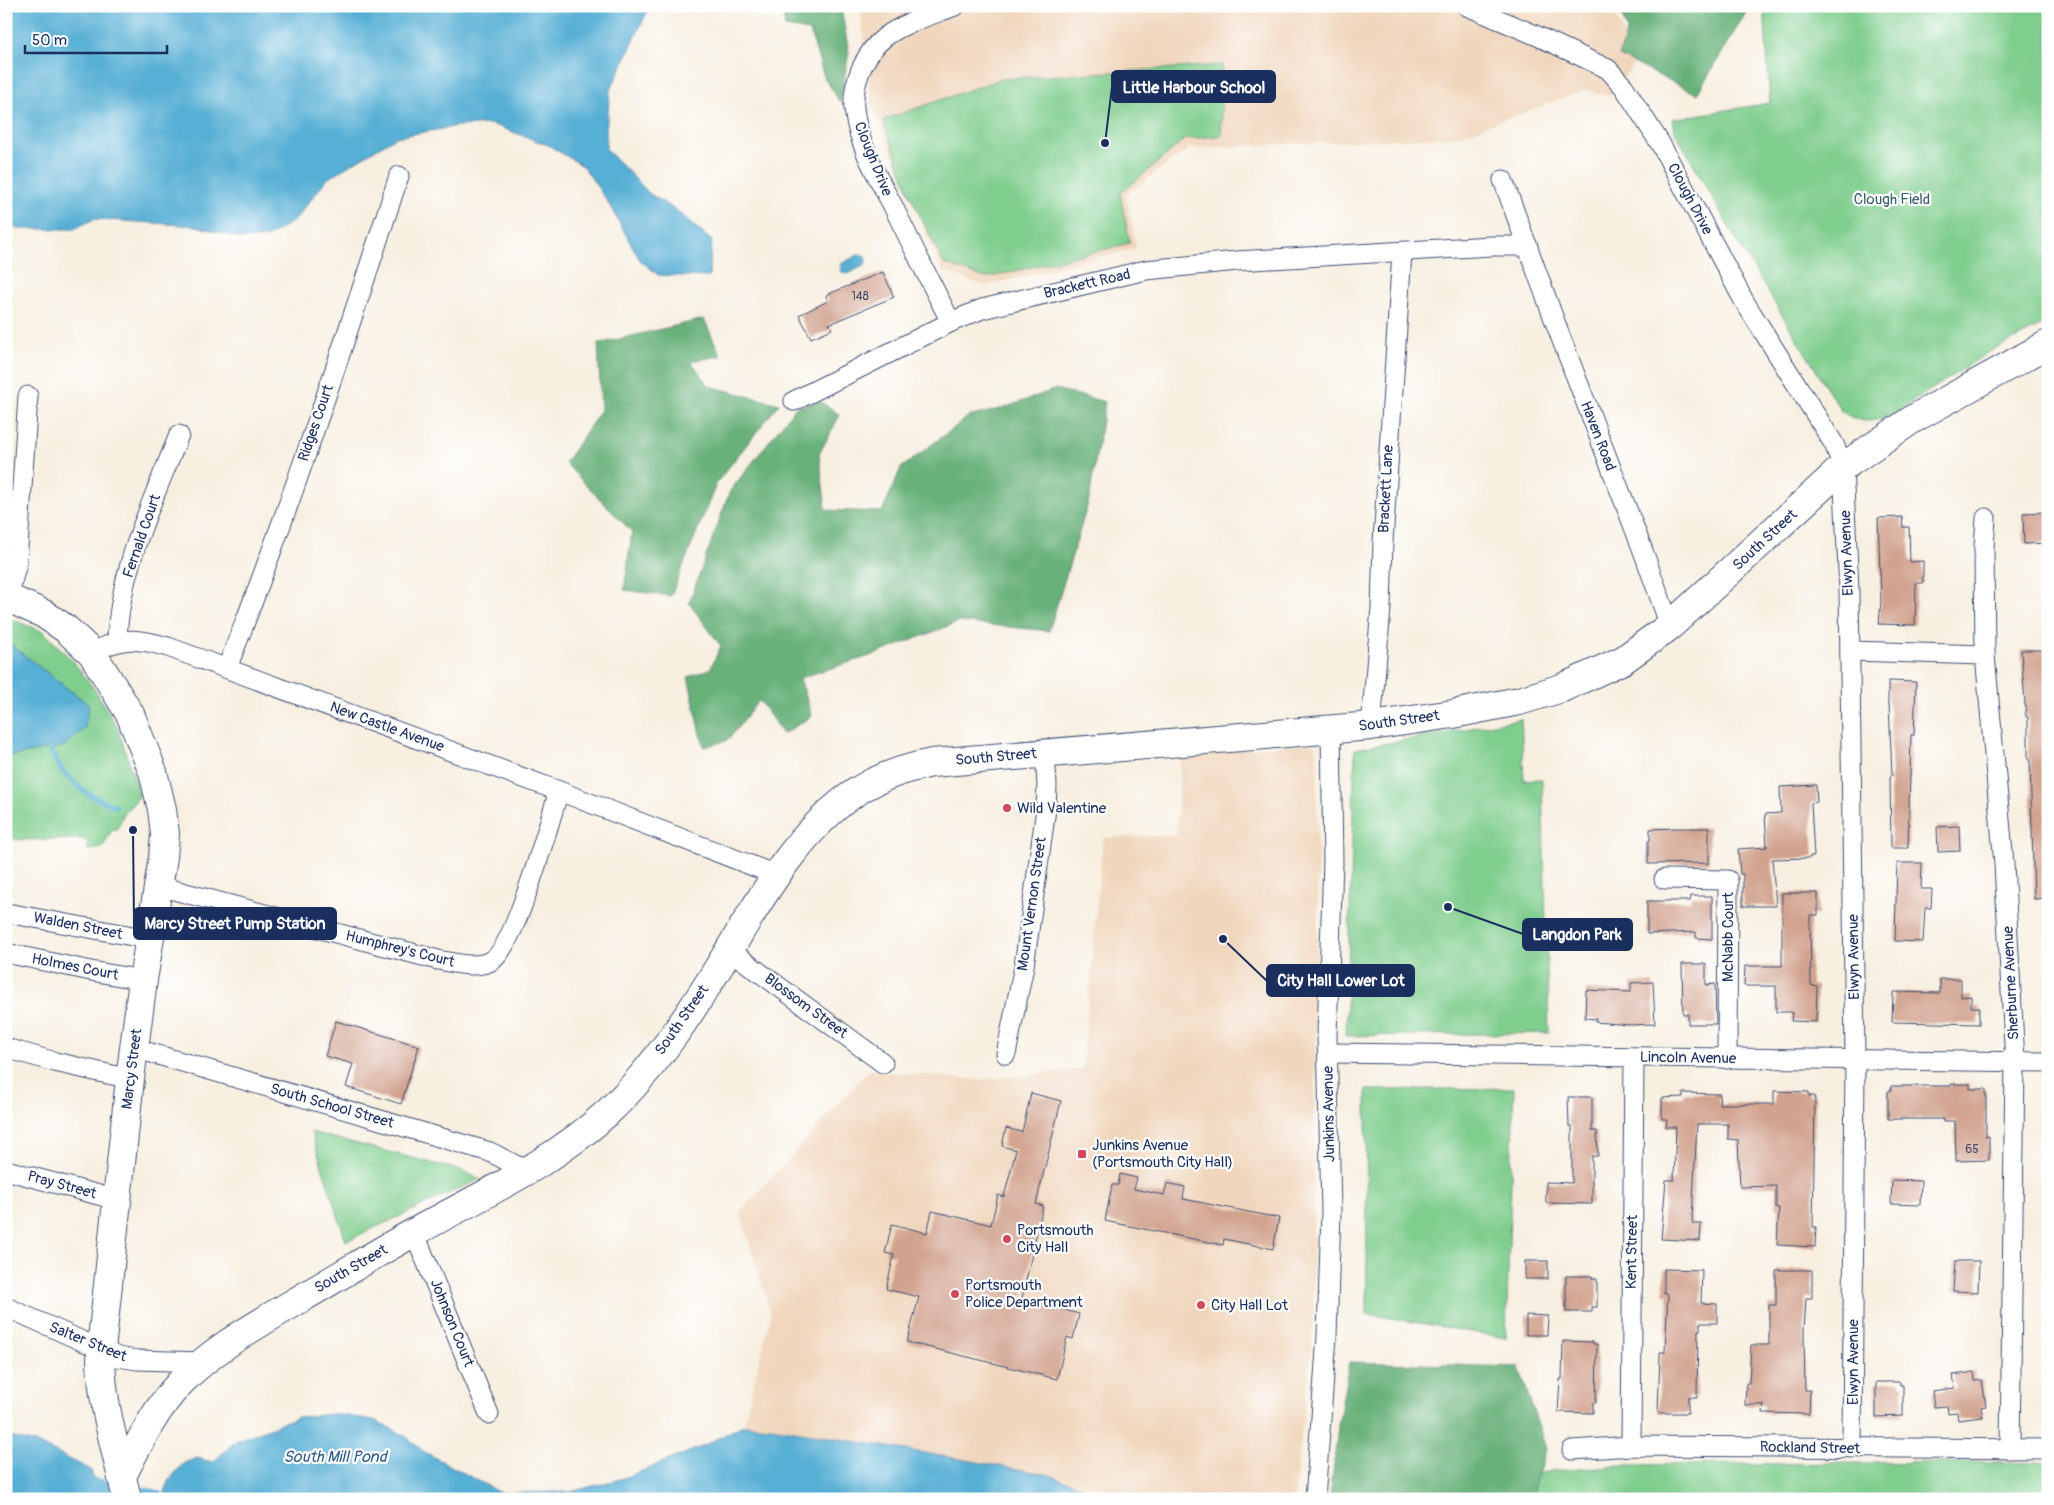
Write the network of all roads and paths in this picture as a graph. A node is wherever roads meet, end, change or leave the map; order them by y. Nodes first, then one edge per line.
1 (955, 6) edge
2 (1467, 6) edge
3 (399, 176) dead end
4 (1503, 180) dead end
5 (1528, 246) junction
6 (1402, 252) junction
7 (951, 322) junction
8 (2048, 344) edge
9 (28, 396) dead end
10 (794, 401) dead end
11 (179, 435) dead end
12 (1844, 467) junction
13 (1986, 518) dead end
14 (7, 597) edge
15 (1670, 626) junction
16 (117, 641) junction
17 (1850, 651) junction
18 (92, 653) junction
19 (1986, 655) junction
20 (227, 668) junction
21 (1371, 726) junction
22 (1331, 730) junction
23 (1045, 753) junction
24 (559, 791) junction
25 (776, 875) junction
26 (1664, 879) dead end
27 (159, 886) junction
28 (7, 913) edge
29 (149, 939) junction
30 (729, 950) junction
31 (6, 953) edge
32 (143, 980) junction
33 (6, 1048) edge
34 (134, 1048) junction
35 (1328, 1053) junction
36 (1006, 1054) dead end
37 (1634, 1058) junction
38 (1727, 1059) junction
39 (1854, 1059) junction
40 (2015, 1062) junction
41 (2048, 1062) edge
42 (883, 1063) dead end
43 (130, 1079) junction
44 (6, 1170) edge
45 (527, 1171) junction
46 (117, 1200) junction
47 (414, 1232) junction
48 (6, 1307) edge
49 (101, 1350) junction
50 (203, 1362) junction
51 (489, 1414) dead end
52 (1632, 1446) junction
53 (1852, 1448) junction
54 (2010, 1449) junction
55 (1572, 1450) dead end
56 (2048, 1450) edge
57 (124, 1486) edge
58 (1315, 1499) edge

1 - 7 street, Clough Drive
2 - 12 street, Clough Drive
3 - 20 street, Ridges Court
4 - 5 street, Haven Road
5 - 6 street
5 - 15 street, Haven Road
6 - 7 street, Brackett Road
6 - 21 street, Brackett Lane
7 - 10 street, Brackett Road
8 - 12 street, South Street
9 - 14 street
11 - 16 street, Fernald Court
12 - 15 street, South Street
12 - 17 street, Elwyn Avenue
13 - 19 street, Sherburne Avenue
14 - 18 street
15 - 21 street, South Street
16 - 18 street, New Castle Avenue
16 - 20 street, New Castle Avenue
17 - 19 street
17 - 39 street, Elwyn Avenue
18 - 27 street, Marcy Street
19 - 40 street, Sherburne Avenue
20 - 24 street, New Castle Avenue
21 - 22 street, South Street
22 - 23 street, South Street
22 - 35 street, Junkins Avenue
23 - 25 street, South Street
23 - 36 street, Mount Vernon Street
24 - 25 street, New Castle Avenue
24 - 27 street, Humphrey's Court
25 - 30 street, South Street
26 - 38 street, McNabb Court
27 - 29 street, Marcy Street
28 - 29 street, Walden Street
29 - 32 street, Marcy Street
30 - 42 street, Blossom Street
30 - 45 street, South Street
31 - 32 street, Holmes Court
32 - 34 street, Marcy Street
33 - 43 street
34 - 43 street, Marcy Street
34 - 45 street, South School Street
35 - 37 street, Lincoln Avenue
35 - 58 street, Junkins Avenue
37 - 38 street, Lincoln Avenue
37 - 52 street, Kent Street
38 - 39 street, Lincoln Avenue
39 - 40 street, Lincoln Avenue
39 - 53 street, Elwyn Avenue
40 - 41 street, Lincoln Avenue
40 - 54 street, Sherburne Avenue
43 - 46 street, Marcy Street
44 - 46 street, Pray Street
45 - 47 street, South Street
46 - 49 street, Marcy Street
47 - 50 street, South Street
47 - 51 street, Johnson Court
48 - 49 street, Salter Street
49 - 50 street, Salter Street
49 - 57 street, Marcy Street
50 - 57 street, South Street
52 - 53 street, Rockland Street
52 - 55 street, Rockland Street
53 - 54 street, Rockland Street
54 - 56 street, Rockland Street

